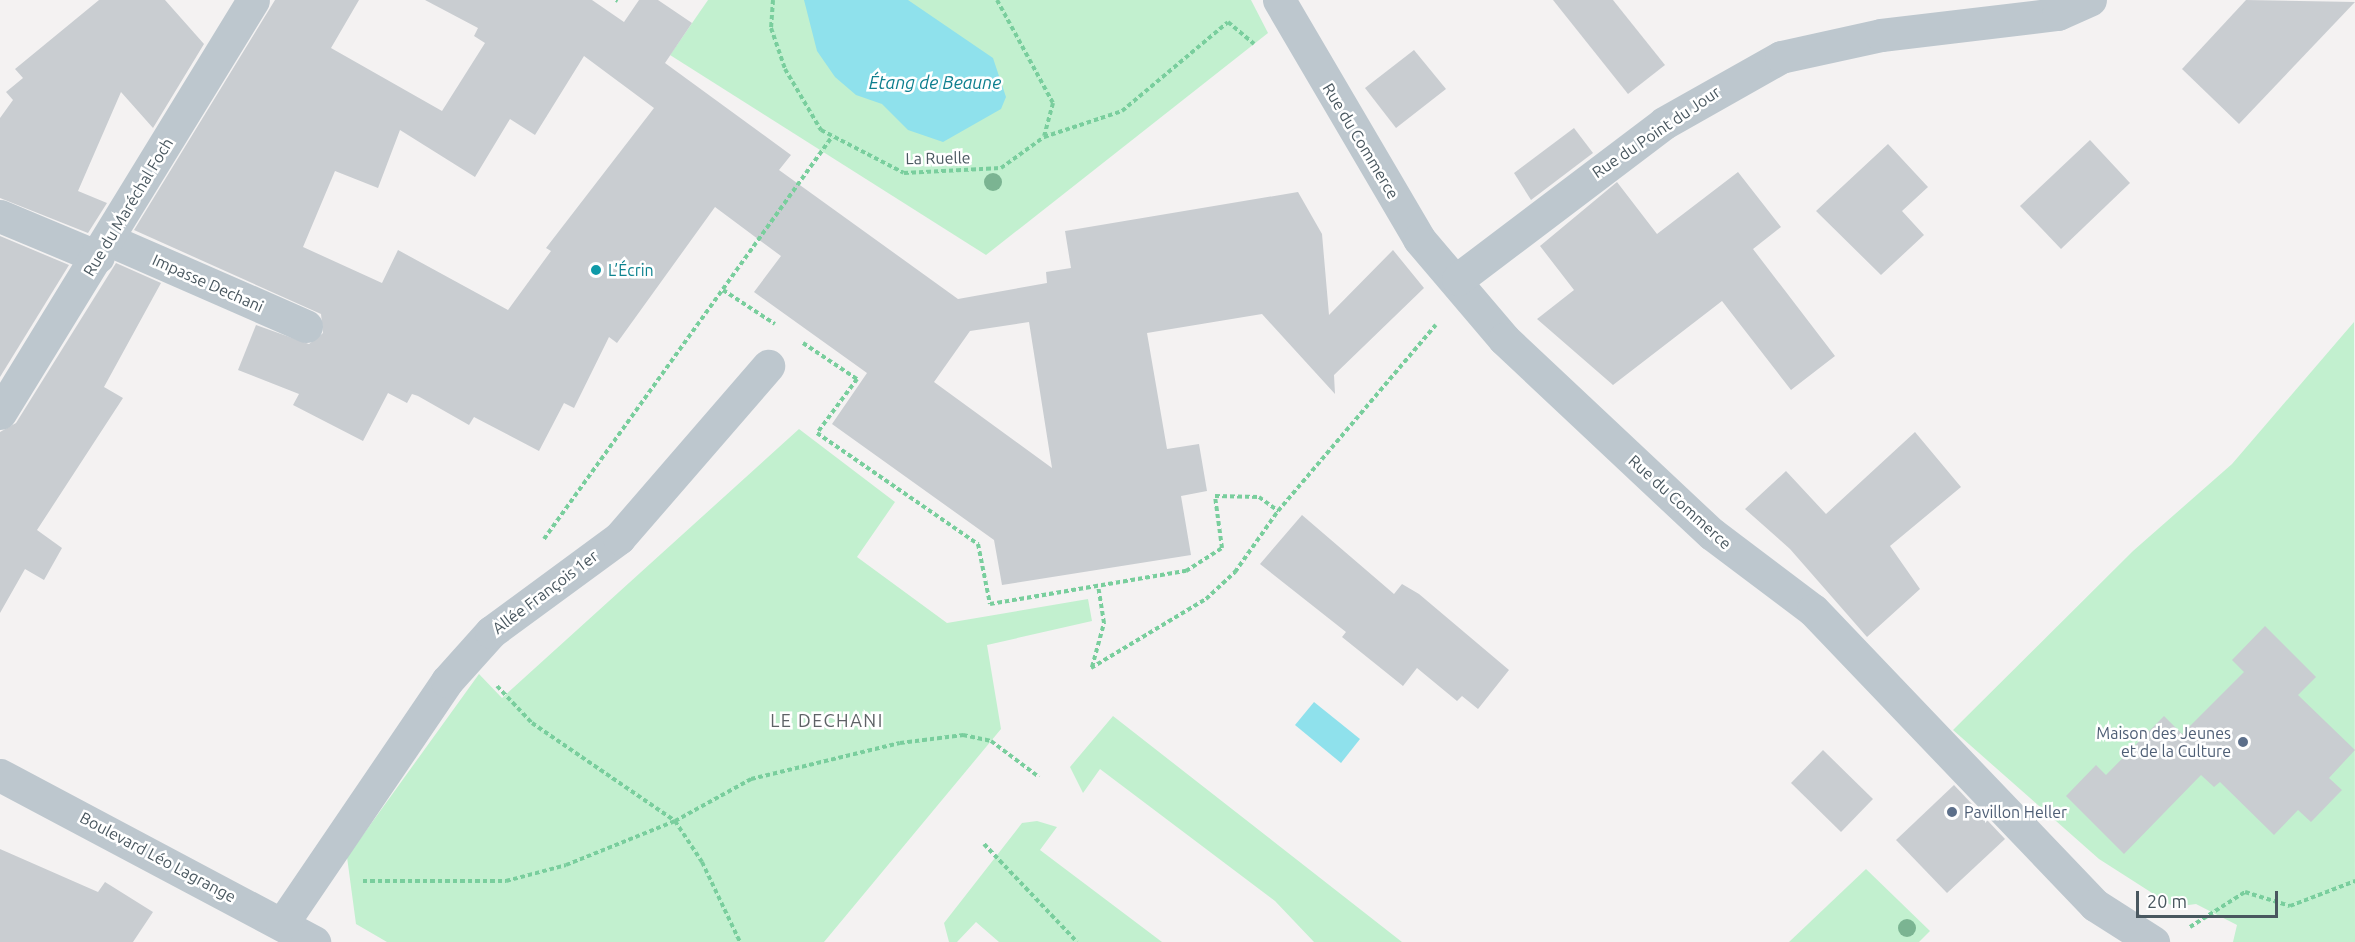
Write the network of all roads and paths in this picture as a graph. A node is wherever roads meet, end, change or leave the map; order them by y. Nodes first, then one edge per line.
1 (253, 0) edge
2 (772, 0) edge
3 (997, 0) edge
4 (2090, 0) edge
5 (1285, 11) edge
6 (832, 137) junction
7 (1044, 137) junction
8 (0, 216) edge
9 (103, 248) junction
10 (1458, 279) junction
11 (723, 290) junction
12 (1478, 306) junction
13 (306, 326) dead end
14 (780, 328) dead end
15 (800, 341) dead end
16 (768, 366) dead end
17 (0, 413) edge
18 (1278, 511) junction
19 (539, 546) dead end
20 (1098, 586) junction
21 (469, 657) junction
22 (0, 775) edge
23 (1039, 777) dead end
24 (675, 821) junction
25 (984, 844) dead end
26 (319, 870) junction
27 (2355, 881) edge
28 (2180, 923) dead end
29 (282, 924) junction
30 (314, 942) edge
31 (740, 942) edge
32 (1077, 942) edge
33 (2153, 942) edge

1 - 9 street, Rue du Maréchal Foch
2 - 6 path, La Ruelle
3 - 7 path
4 - 10 street, Rue du Point du Jour
5 - 7 path, La Ruelle
5 - 10 street, Rue du Commerce
6 - 7 path, La Ruelle
6 - 11 path
8 - 9 street, Impasse Dechani
9 - 13 street, Impasse Dechani
9 - 17 street, Rue du Maréchal Foch
10 - 12 street, Rue du Commerce
11 - 14 path
11 - 19 path
12 - 18 path
12 - 33 street, Rue du Commerce
15 - 20 path
16 - 21 street, Allée François 1er
18 - 20 path
18 - 20 path
21 - 24 path
21 - 26 street, Allée François 1er
22 - 29 street, Boulevard Léo Lagrange
23 - 24 path
24 - 26 path
24 - 31 path
25 - 32 path
26 - 29 street, Allée François 1er
27 - 28 path
29 - 30 street, Boulevard Léo Lagrange

